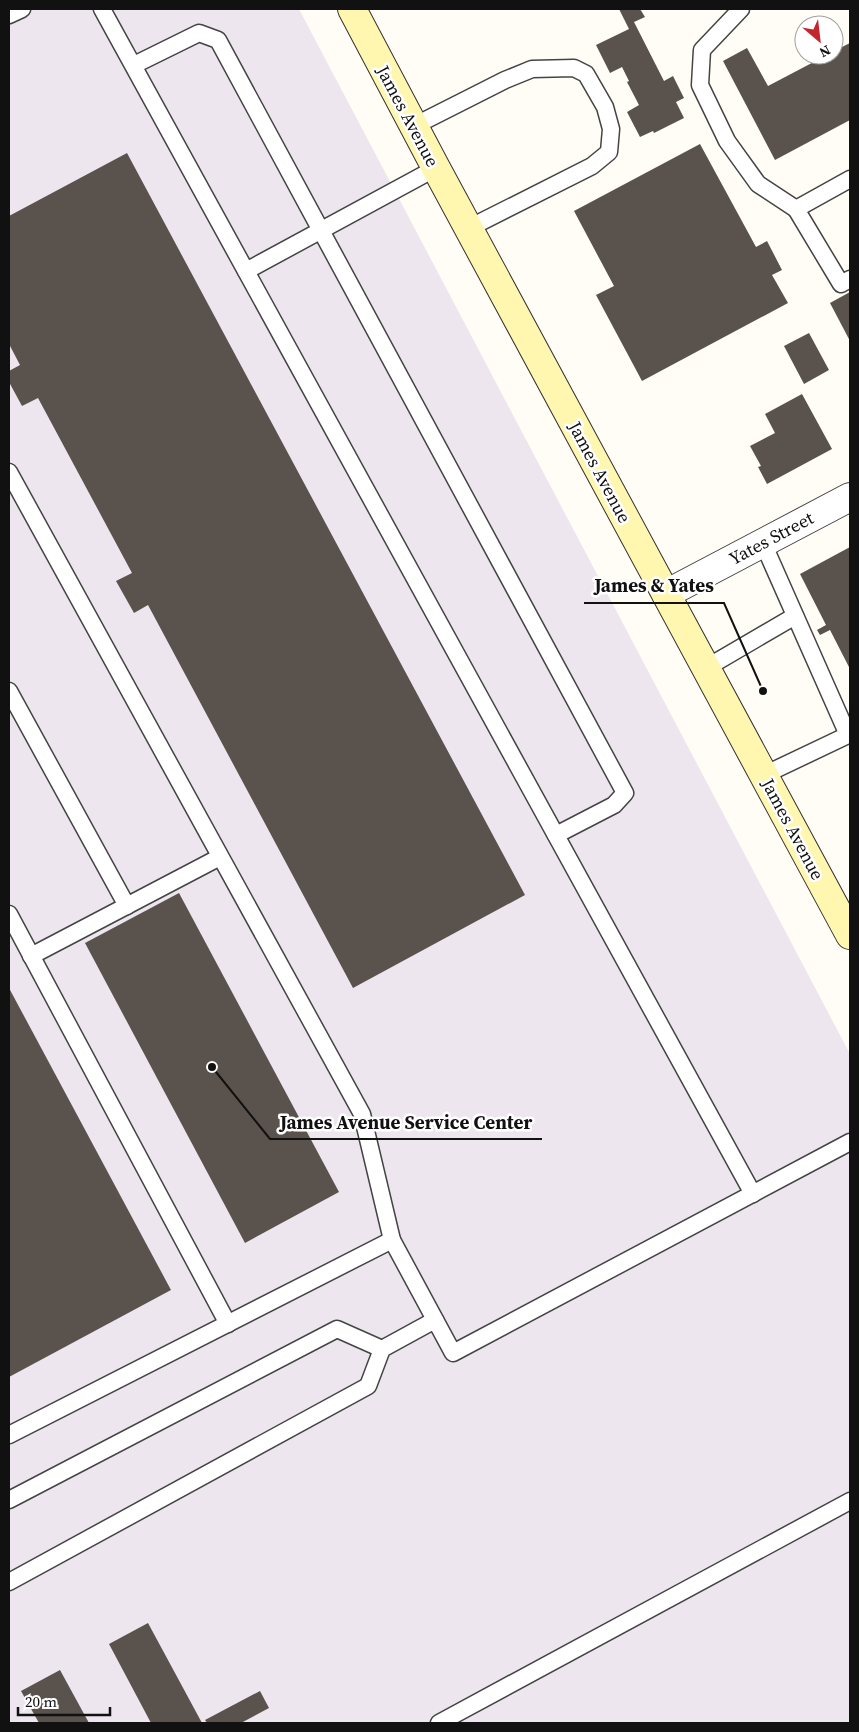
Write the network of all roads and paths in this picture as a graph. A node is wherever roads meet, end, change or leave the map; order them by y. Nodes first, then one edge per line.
1 (22, 9) edge
2 (102, 9) edge
3 (352, 9) edge
4 (742, 9) edge
5 (9, 15) edge
6 (134, 65) junction
7 (414, 126) junction
8 (436, 168) junction
9 (850, 179) edge
10 (796, 209) junction
11 (468, 228) junction
12 (321, 231) junction
13 (246, 271) junction
14 (850, 279) edge
15 (9, 472) edge
16 (850, 497) edge
17 (763, 543) junction
18 (666, 594) junction
19 (795, 616) junction
20 (706, 668) junction
21 (9, 691) edge
22 (764, 775) junction
23 (556, 835) junction
24 (220, 857) junction
25 (126, 906) junction
26 (9, 914) edge
27 (850, 935) edge
28 (31, 956) junction
29 (850, 1142) edge
30 (753, 1194) junction
31 (392, 1240) junction
32 (435, 1320) junction
33 (228, 1324) junction
34 (382, 1349) junction
35 (9, 1435) edge
36 (9, 1500) edge
37 (850, 1501) edge
38 (9, 1582) edge
39 (438, 1723) edge

1 - 5 lane
2 - 6 lane
3 - 7 main road, James Avenue
4 - 10 lane
6 - 12 lane
6 - 13 lane
7 - 8 main road, James Avenue
7 - 11 lane
8 - 11 main road, James Avenue
8 - 12 lane
9 - 10 lane
10 - 14 lane
11 - 18 main road, James Avenue
12 - 13 lane
12 - 23 lane
13 - 23 lane
15 - 24 lane
16 - 17 street, Yates Street
17 - 18 street, Yates Street
17 - 19 lane
18 - 20 main road, James Avenue
19 - 20 lane
19 - 22 lane
20 - 22 main road, James Avenue
21 - 25 lane
22 - 27 main road, James Avenue
23 - 30 lane
24 - 25 lane
24 - 31 lane
25 - 28 lane
26 - 28 lane
28 - 33 lane
29 - 30 lane
30 - 32 lane
31 - 32 lane
31 - 33 lane
32 - 34 lane
33 - 35 lane
34 - 36 lane
34 - 38 lane
37 - 39 lane

